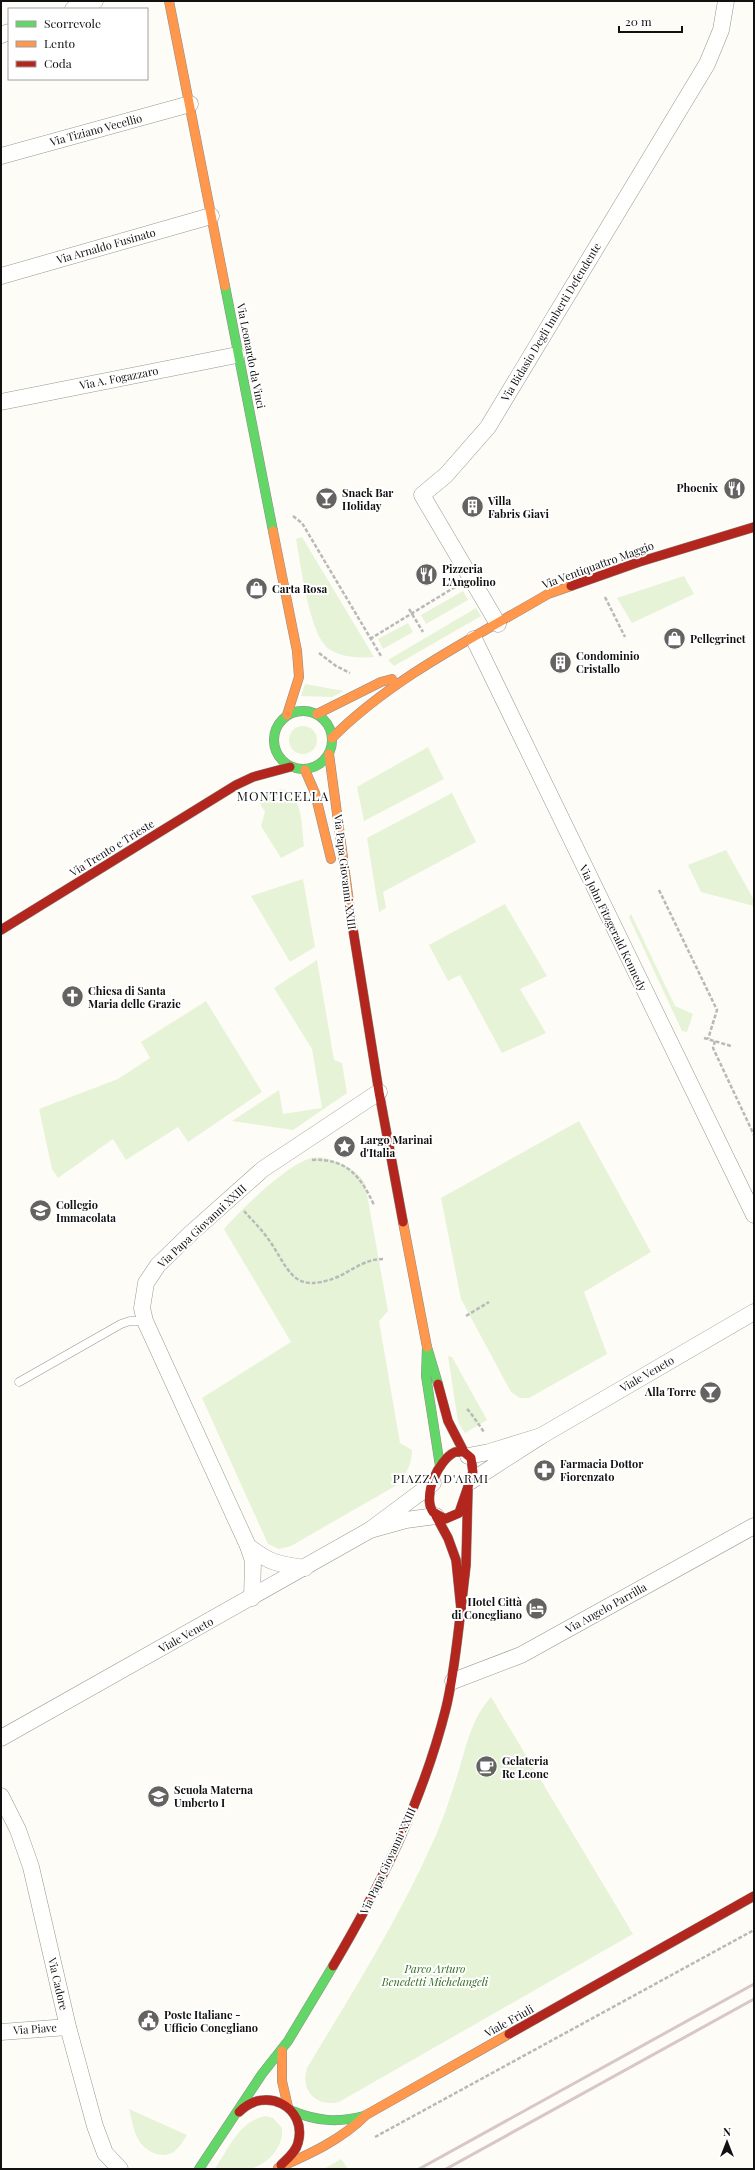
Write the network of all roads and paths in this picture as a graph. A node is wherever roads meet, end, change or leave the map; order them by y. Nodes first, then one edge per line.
1 (95, 1) edge
2 (169, 1) edge
3 (726, 1) edge
4 (76, 8) edge
5 (190, 104) junction
6 (1, 156) edge
7 (211, 216) junction
8 (1, 276) edge
9 (238, 355) junction
10 (1, 402) edge
11 (292, 515) dead end
12 (754, 526) edge
13 (471, 578) junction
14 (603, 593) dead end
15 (409, 609) dead end
16 (412, 614) junction
17 (498, 624) junction
18 (423, 632) dead end
19 (625, 637) dead end
20 (370, 639) junction
21 (474, 639) junction
22 (381, 656) dead end
23 (418, 671) junction
24 (317, 714) junction
25 (287, 715) junction
26 (332, 738) junction
27 (273, 746) junction
28 (329, 754) junction
29 (264, 756) dead end
30 (254, 766) dead end
31 (290, 767) junction
32 (305, 770) junction
33 (236, 785) junction
34 (659, 890) dead end
35 (1, 930) edge
36 (354, 943) junction
37 (704, 1038) dead end
38 (708, 1039) junction
39 (715, 1041) junction
40 (731, 1046) dead end
41 (379, 1092) junction
42 (754, 1135) edge
43 (306, 1160) dead end
44 (374, 1205) dead end
45 (241, 1208) dead end
46 (754, 1216) edge
47 (383, 1259) dead end
48 (489, 1302) dead end
49 (754, 1312) edge
50 (466, 1316) dead end
51 (145, 1321) junction
52 (427, 1347) junction
53 (19, 1382) dead end
54 (540, 1436) junction
55 (466, 1454) junction
56 (440, 1466) junction
57 (433, 1482) junction
58 (469, 1484) junction
59 (436, 1516) junction
60 (754, 1526) edge
61 (370, 1530) junction
62 (248, 1546) junction
63 (305, 1568) junction
64 (252, 1598) junction
65 (461, 1609) junction
66 (453, 1681) junction
67 (1, 1738) edge
68 (1, 1796) edge
69 (8, 1826) edge
70 (754, 1896) edge
71 (754, 1930) edge
72 (68, 2027) junction
73 (1, 2032) edge
74 (282, 2051) junction
75 (290, 2109) junction
76 (237, 2114) junction
77 (366, 2115) junction
78 (378, 2136) dead end
79 (277, 2168) edge
80 (120, 2169) edge
81 (200, 2169) edge

1 - 4 street
2 - 5 street, Via Leonardo da Vinci
3 - 13 street, Via Bidasio Degli Imberti Defendente
5 - 6 street, Via Tiziano Vecellio
5 - 7 street, Via Leonardo da Vinci
7 - 8 street, Via Arnaldo Fusinato
7 - 9 street, Via Leonardo da Vinci
9 - 10 street, Via A. Fogazzaro
9 - 25 street, Via Leonardo da Vinci
11 - 20 path
12 - 17 street, Via Ventiquattro Maggio
13 - 16 path
13 - 17 street, Via Bidasio Degli Imberti Defendente
14 - 19 path
15 - 16 path
16 - 18 path
16 - 20 path
17 - 21 street, Via Ventiquattro Maggio
20 - 22 path
21 - 23 street, Via Ventiquattro Maggio
21 - 46 street, Via John Fitzgerald Kennedy
23 - 24 street, Via Ventiquattro Maggio
23 - 26 street, Via Ventiquattro Maggio
24 - 25 street
24 - 26 street
25 - 27 street
26 - 28 street
27 - 29 street
27 - 31 street
28 - 32 street
28 - 36 street, Via Papa Giovanni XXIII
30 - 33 street, Via Trento e Trieste
31 - 32 street, Via Trento e Trieste
31 - 33 street, Via Trento e Trieste
32 - 36 street, Via Papa Giovanni XXIII
33 - 35 street, Via Trento e Trieste
34 - 38 path
36 - 41 street, Via Papa Giovanni XXIII
37 - 38 path
38 - 39 path
39 - 40 path
39 - 42 path
41 - 51 street, Via Papa Giovanni XXIII
41 - 52 street, Via Papa Giovanni XXIII
43 - 44 path
45 - 47 path
48 - 50 path
49 - 54 street, Viale Veneto
51 - 53 lane
51 - 62 street, Via Papa Giovanni XXIII
52 - 55 street, Via Papa Giovanni XXIII
52 - 56 street, Via Papa Giovanni XXIII
54 - 55 street
54 - 58 street
55 - 56 street
55 - 58 street, Via Papa Giovanni XXIII
56 - 57 street, Via Papa Giovanni XXIII
57 - 59 street, Via Papa Giovanni XXIII
57 - 61 street, Viale Veneto
58 - 59 street
58 - 65 street, Via Papa Giovanni XXIII
59 - 61 street, Viale Veneto
59 - 65 street, Via Papa Giovanni XXIII
60 - 66 street, Via Angelo Parrilla
61 - 63 street, Viale Veneto
62 - 63 street, Via Papa Giovanni XXIII
62 - 64 street, Via Papa Giovanni XXIII
63 - 64 street, Viale Veneto
64 - 67 street, Viale Veneto
65 - 66 street, Via Papa Giovanni XXIII
66 - 74 street, Via Papa Giovanni XXIII
68 - 69 street, Via Cadore
69 - 72 street, Via Cadore
70 - 77 street, Viale Friuli
71 - 78 path
72 - 73 street, Via Piave
72 - 80 street, Via Cadore
74 - 75 street
74 - 76 street, Via Papa Giovanni XXIII
75 - 76 street
75 - 77 street
75 - 79 street
76 - 81 street, Via Papa Giovanni XXIII
77 - 79 street, Viale Friuli

